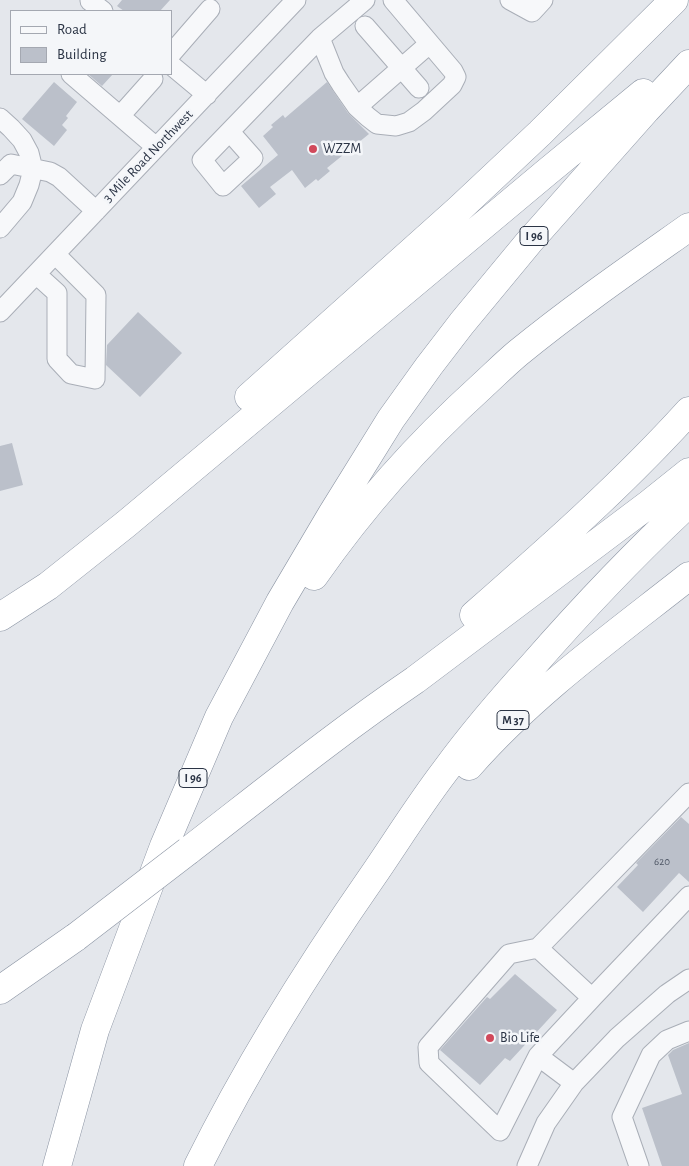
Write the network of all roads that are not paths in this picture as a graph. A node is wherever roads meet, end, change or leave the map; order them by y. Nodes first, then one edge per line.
1 (91, 0) edge
2 (296, 0) edge
3 (365, 0) edge
4 (393, 0) edge
5 (510, 0) edge
6 (543, 0) edge
7 (674, 0) edge
8 (210, 9) dead end
9 (102, 10) edge
10 (365, 26) dead end
11 (320, 38) junction
12 (429, 44) junction
13 (172, 53) edge
14 (689, 55) edge
15 (689, 64) edge
16 (172, 66) edge
17 (402, 68) junction
18 (72, 75) edge
19 (153, 80) dead end
20 (419, 88) dead end
21 (207, 94) junction
22 (357, 107) junction
23 (120, 116) junction
24 (0, 118) edge
25 (230, 132) dead end
26 (156, 148) junction
27 (33, 169) junction
28 (0, 175) edge
29 (96, 211) junction
30 (689, 227) edge
31 (0, 228) edge
32 (55, 254) junction
33 (36, 274) junction
34 (0, 312) edge
35 (689, 411) edge
36 (689, 472) edge
37 (689, 503) edge
38 (689, 576) edge
39 (48, 586) junction
40 (0, 618) edge
41 (384, 700) junction
42 (219, 717) junction
43 (689, 793) edge
44 (362, 890) junction
45 (689, 896) edge
46 (538, 948) junction
47 (689, 979) edge
48 (0, 990) edge
49 (592, 998) junction
50 (689, 1031) edge
51 (538, 1056) junction
52 (574, 1083) junction
53 (57, 1166) edge
54 (198, 1166) edge
55 (527, 1166) edge
56 (639, 1166) edge

1 - 9 street
2 - 21 street, 3 Mile Road Northwest
3 - 11 street
4 - 12 street
5 - 6 street
7 - 39 highway
8 - 13 street
10 - 17 street
11 - 22 street
11 - 25 street
12 - 17 street
12 - 22 street
14 - 39 highway
15 - 42 highway, I 96
16 - 21 street
17 - 20 street
17 - 22 street
18 - 23 street
19 - 23 street
21 - 26 street, 3 Mile Road Northwest
23 - 26 street
24 - 27 street
26 - 29 street, 3 Mile Road Northwest
27 - 28 street
27 - 29 street
27 - 31 street
29 - 32 street, 3 Mile Road Northwest
30 - 42 highway
32 - 33 street, 3 Mile Road Northwest
32 - 33 street
33 - 34 street, 3 Mile Road Northwest
35 - 41 highway
36 - 41 highway
37 - 44 highway
38 - 44 highway, M 37
39 - 40 highway
41 - 48 highway, bridge
42 - 53 highway, I 96
43 - 46 street
44 - 54 highway
45 - 49 street
46 - 49 street
46 - 51 street
47 - 52 street
49 - 51 street
50 - 56 street
51 - 52 street
52 - 55 street

